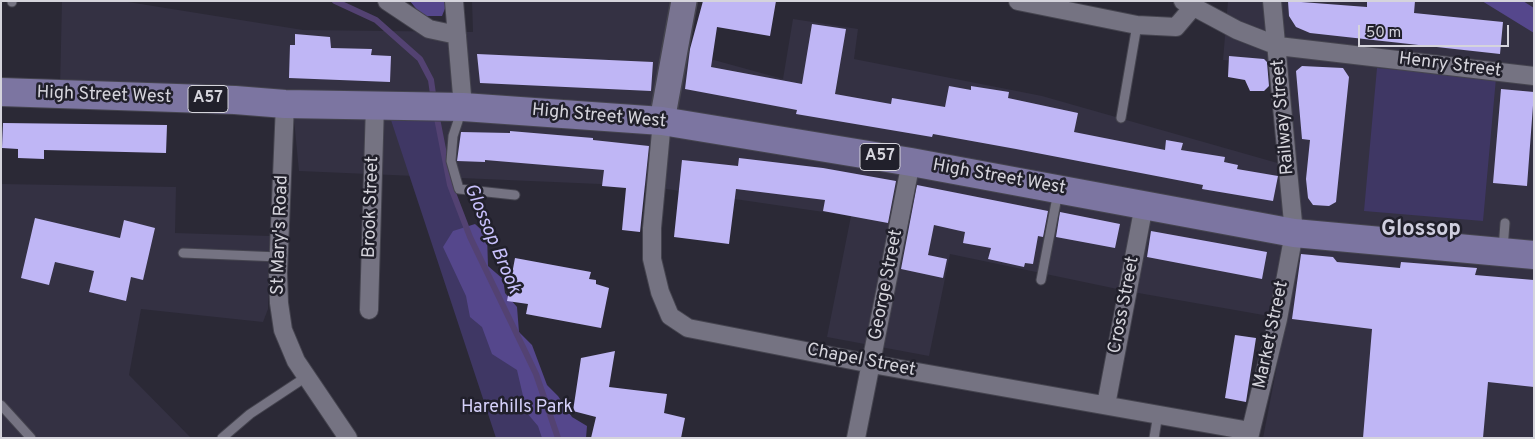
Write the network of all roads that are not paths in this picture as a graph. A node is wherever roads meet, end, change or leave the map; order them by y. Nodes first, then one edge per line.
1 (387, 1) edge
2 (454, 1) edge
3 (684, 1) edge
4 (1018, 1) edge
5 (1272, 1) edge
6 (1188, 4) edge
7 (1071, 6) edge
8 (1136, 25) junction
9 (457, 34) junction
10 (1278, 46) junction
11 (1534, 76) edge
12 (1, 92) edge
13 (285, 104) junction
14 (375, 104) junction
15 (463, 107) junction
16 (1121, 118) dead end
17 (662, 121) junction
18 (911, 162) junction
19 (1059, 189) junction
20 (515, 195) dead end
21 (1144, 205) junction
22 (1505, 223) dead end
23 (1294, 233) junction
24 (1502, 252) junction
25 (183, 253) dead end
26 (1534, 255) edge
27 (278, 257) junction
28 (1041, 280) dead end
29 (369, 310) dead end
30 (872, 364) junction
31 (306, 377) junction
32 (1, 405) edge
33 (1106, 405) junction
34 (1158, 413) junction
35 (1250, 434) edge
36 (31, 438) edge
37 (222, 438) edge
38 (348, 438) edge
39 (856, 438) edge
40 (1154, 438) edge

1 - 9 street
2 - 9 street
3 - 17 street
4 - 7 street
5 - 10 street, Railway Street
6 - 8 street
6 - 10 street, Henry Street
7 - 8 street
8 - 16 lane
9 - 15 street
10 - 11 street, Henry Street
10 - 23 street, Railway Street
12 - 13 main road, High Street West / A57
13 - 14 main road, High Street West / A57
13 - 27 street, St Mary's Road
14 - 15 main road, High Street West / A57
14 - 29 street, Brook Street
15 - 17 main road, High Street West / A57
15 - 20 lane
17 - 18 main road, High Street West / A57
17 - 30 street, Chapel Street
18 - 19 main road, High Street West / A57
18 - 30 street, George Street
19 - 21 main road, High Street West / A57
19 - 28 lane
21 - 23 main road, High Street West / A57
21 - 33 street, Cross Street
22 - 24 lane
23 - 24 main road, High Street West / A57
23 - 35 street, Market Street
24 - 26 main road, High Street West / A57
25 - 27 lane
27 - 31 street, St Mary's Road
30 - 33 street, Chapel Street
30 - 39 street, George Street
31 - 37 lane
31 - 38 street, St Mary's Road
32 - 36 lane
33 - 34 street, Chapel Street
34 - 35 street, Chapel Street
34 - 40 lane

